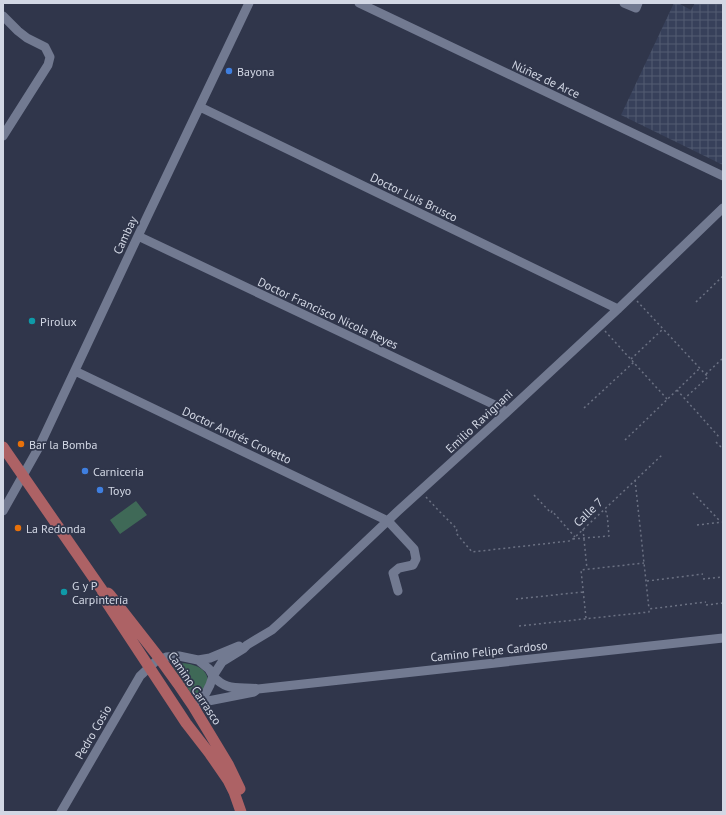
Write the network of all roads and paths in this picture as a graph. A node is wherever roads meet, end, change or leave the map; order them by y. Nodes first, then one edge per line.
1 (249, 3) edge
2 (359, 3) edge
3 (624, 3) edge
4 (638, 3) edge
5 (3, 16) edge
6 (200, 107) junction
7 (3, 136) edge
8 (723, 176) edge
9 (723, 208) edge
10 (138, 236) junction
11 (723, 276) edge
12 (632, 296) junction
13 (696, 302) dead end
14 (618, 309) junction
15 (600, 326) junction
16 (663, 329) junction
17 (723, 358) edge
18 (631, 359) junction
19 (634, 362) junction
20 (700, 368) junction
21 (75, 372) junction
22 (706, 374) junction
23 (676, 390) junction
24 (668, 399) junction
25 (684, 399) junction
26 (584, 408) dead end
27 (506, 413) junction
28 (720, 438) dead end
29 (625, 440) dead end
30 (716, 442) dead end
31 (3, 447) edge
32 (723, 449) edge
33 (662, 455) dead end
34 (23, 476) junction
35 (635, 480) junction
36 (421, 491) junction
37 (693, 494) dead end
38 (534, 495) dead end
39 (604, 510) junction
40 (3, 511) edge
41 (723, 517) edge
42 (388, 520) junction
43 (718, 521) junction
44 (723, 522) edge
45 (697, 526) dead end
46 (583, 530) junction
47 (575, 536) junction
48 (583, 538) junction
49 (572, 539) junction
50 (644, 563) junction
51 (587, 569) junction
52 (702, 574) dead end
53 (723, 577) edge
54 (703, 579) dead end
55 (646, 581) junction
56 (102, 590) junction
57 (398, 591) dead end
58 (583, 592) junction
59 (516, 599) dead end
60 (723, 603) edge
61 (649, 609) junction
62 (586, 618) junction
63 (519, 626) dead end
64 (723, 638) edge
65 (247, 645) junction
66 (160, 659) junction
67 (198, 660) junction
68 (149, 666) junction
69 (213, 676) junction
70 (258, 689) junction
71 (195, 704) junction
72 (61, 812) edge
73 (241, 812) edge
74 (248, 812) edge

1 - 6 street, Cambay
2 - 8 street, Núñez de Arce
3 - 4 street
5 - 7 street
6 - 10 street, Cambay
6 - 14 street, Doctor Luis Brusco
9 - 12 street, Emilio Ravignani
10 - 21 street, Cambay
10 - 27 street, Doctor Francisco Nicola Reyes
11 - 13 path
12 - 14 street, Emilio Ravignani
12 - 16 path
14 - 15 street, Emilio Ravignani
15 - 18 path
15 - 27 street, Emilio Ravignani
16 - 18 path
16 - 20 path
17 - 22 path
18 - 19 path
19 - 24 path
19 - 26 path
20 - 22 path
20 - 23 path
21 - 34 street, Cambay
21 - 42 street, Doctor Andrés Crovetto
22 - 25 path
23 - 24 path
23 - 25 path
24 - 29 path
25 - 28 path
27 - 36 street, Emilio Ravignani
30 - 32 path
31 - 34 main road, Camino Carrasco
33 - 35 path, Calle 7
34 - 40 street, Cambay
34 - 56 main road, Camino Carrasco
35 - 39 path, Calle 7
35 - 50 path
36 - 42 street, Emilio Ravignani
36 - 49 path, Calle 7
37 - 43 path
38 - 47 path
39 - 46 path, Calle 7
39 - 48 path
41 - 43 path
42 - 57 street
42 - 65 street, Emilio Ravignani
43 - 44 path
43 - 45 path
46 - 47 path, Calle 7
46 - 48 path
47 - 49 path, Calle 7
48 - 49 path
48 - 51 path
50 - 51 path
50 - 55 path
51 - 58 path
52 - 55 path
53 - 54 path
55 - 61 path
56 - 66 main road, Camino Carrasco
56 - 68 main road, Camino Carrasco
58 - 59 path
58 - 62 path
60 - 61 path
61 - 62 path
62 - 63 path
64 - 70 street, Camino Felipe Cardoso
65 - 67 street, Emilio Ravignani
65 - 69 street, Emilio Ravignani
66 - 67 street, Emilio Ravignani
66 - 68 street, Emilio Ravignani
66 - 71 main road, Camino Carrasco
67 - 69 street
68 - 71 main road
68 - 72 street, Pedro Cosio
68 - 73 main road, Camino Carrasco
69 - 70 street, Camino Felipe Cardoso
69 - 71 street, Emilio Ravignani
70 - 71 street, Camino Felipe Cardoso
71 - 74 main road, Camino Carrasco

